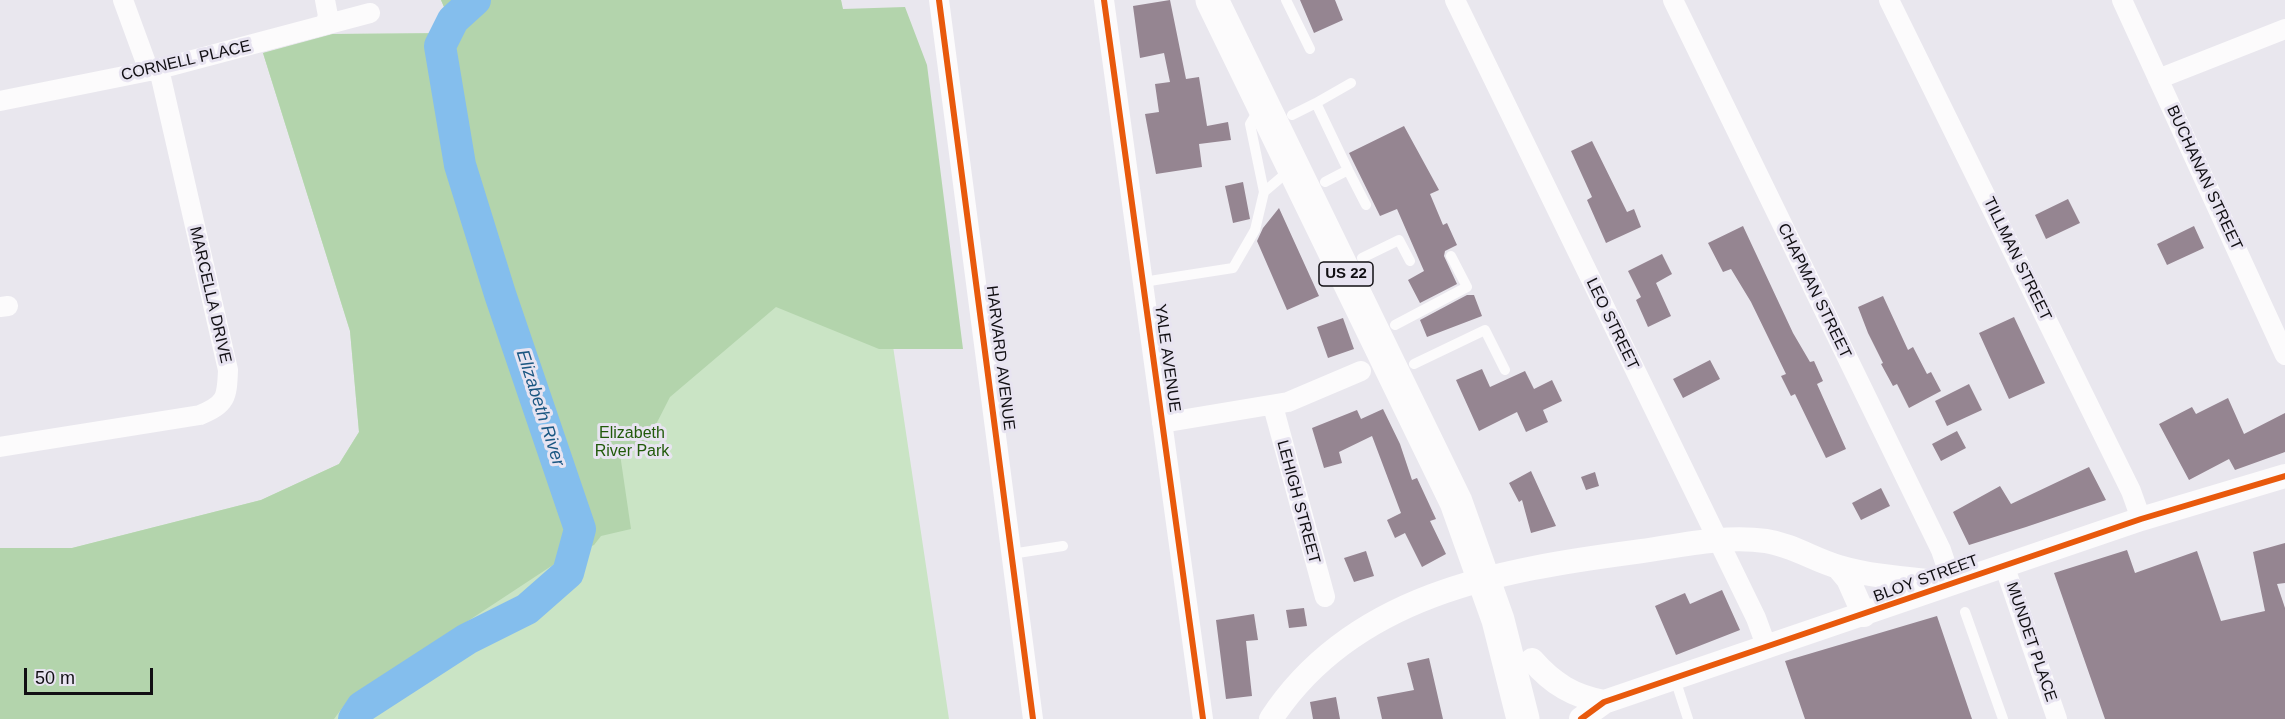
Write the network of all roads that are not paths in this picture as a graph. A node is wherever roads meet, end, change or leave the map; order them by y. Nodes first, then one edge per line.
1 (123, 0) edge
2 (325, 0) edge
3 (939, 0) edge
4 (1104, 0) edge
5 (1212, 0) edge
6 (1236, 0) edge
7 (1286, 0) edge
8 (1455, 0) edge
9 (1673, 0) edge
10 (1889, 0) edge
11 (2122, 0) edge
12 (370, 13) dead end
13 (326, 24) junction
14 (2285, 29) edge
15 (1310, 49) dead end
16 (154, 70) junction
17 (2158, 79) junction
18 (1351, 83) dead end
19 (0, 101) edge
20 (1290, 107) junction
21 (1294, 168) junction
22 (1337, 176) junction
23 (1264, 192) junction
24 (1366, 205) dead end
25 (1450, 256) dead end
26 (1362, 258) junction
27 (1410, 261) dead end
28 (1143, 282) junction
29 (1395, 325) junction
30 (2285, 355) edge
31 (1414, 364) junction
32 (1505, 370) dead end
33 (1361, 371) dead end
34 (1273, 406) junction
35 (1162, 423) junction
36 (0, 447) edge
37 (2285, 476) edge
38 (2141, 519) junction
39 (1718, 541) junction
40 (1063, 546) dead end
41 (1011, 554) junction
42 (2004, 565) junction
43 (1838, 567) junction
44 (1952, 583) junction
45 (1325, 597) dead end
46 (1965, 612) dead end
47 (1864, 615) junction
48 (1767, 648) junction
49 (1532, 660) junction
50 (1675, 679) junction
51 (1604, 702) junction
52 (1516, 711) edge
53 (1033, 719) edge
54 (1203, 719) edge
55 (1271, 719) edge
56 (1547, 719) edge
57 (1581, 719) edge
58 (1689, 719) edge
59 (2003, 719) edge
60 (2057, 719) edge

1 - 16 street, MARCELLA DRIVE
2 - 13 street
3 - 41 street, HARVARD AVENUE
4 - 28 street, YALE AVENUE
5 - 20 highway, US 22
6 - 20 highway, US 22
7 - 15 lane
8 - 39 street, LEO STREET
9 - 44 street, CHAPMAN STREET
10 - 38 street, TILLMAN STREET
11 - 17 street, BUCHANAN STREET
12 - 13 street, CORNELL PLACE
13 - 16 street, CORNELL PLACE
14 - 17 street
16 - 19 street, CORNELL PLACE
16 - 36 street, MARCELLA DRIVE
17 - 30 street, BUCHANAN STREET
18 - 20 lane
20 - 21 highway, US 22
20 - 22 highway, US 22
20 - 23 lane
21 - 23 lane
21 - 52 highway, US 22
22 - 24 lane
22 - 26 highway, US 22
23 - 28 lane
25 - 29 lane
26 - 27 lane
26 - 29 highway, US 22
28 - 35 street, YALE AVENUE
29 - 31 highway, US 22
31 - 32 lane
31 - 49 highway, US 22
33 - 34 street
34 - 35 street
34 - 45 street, LEHIGH STREET
35 - 54 street, YALE AVENUE
37 - 38 street, BLOY STREET
38 - 42 street, BLOY STREET
39 - 43 street, BLOY STREET
39 - 48 street, LEO STREET
39 - 55 street, BLOY STREET
40 - 41 lane
41 - 53 street, HARVARD AVENUE
42 - 44 street, BLOY STREET
42 - 60 street, MUNDET PLACE
43 - 44 street, BLOY STREET
43 - 47 street, BLOY STREET
44 - 47 street, BLOY STREET
46 - 59 lane
47 - 48 street, BLOY STREET
48 - 50 street, BLOY STREET
49 - 51 street
49 - 56 highway, US 22
50 - 51 street, BLOY STREET
50 - 58 lane
51 - 57 street, BLOY STREET

